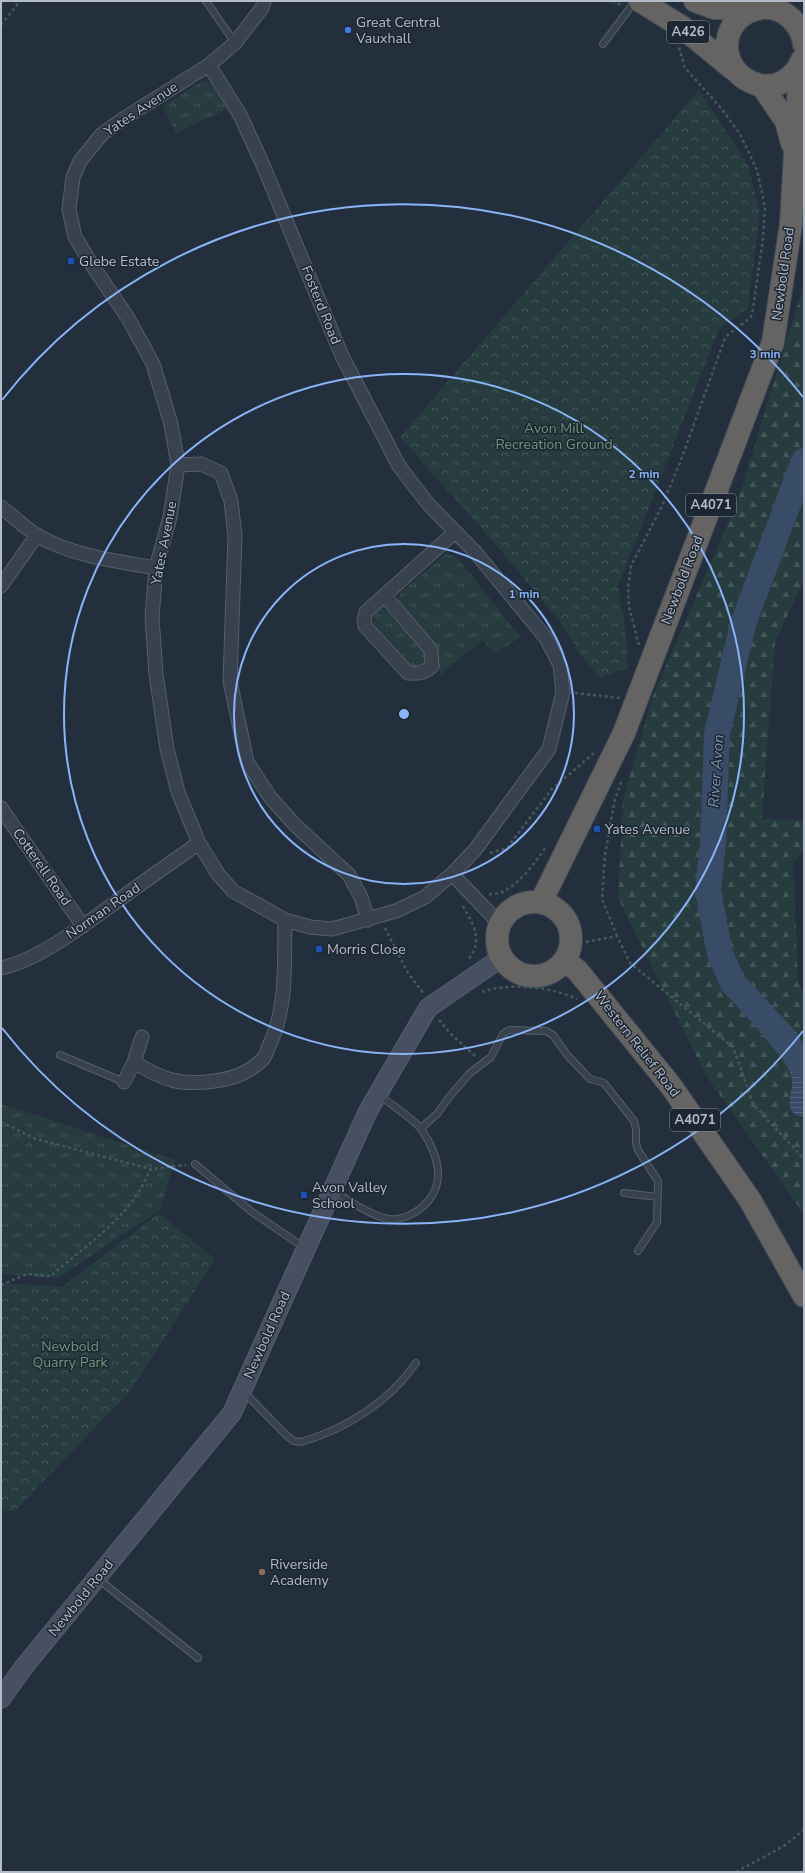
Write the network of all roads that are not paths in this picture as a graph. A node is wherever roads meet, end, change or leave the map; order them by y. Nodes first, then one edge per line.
1 (206, 1) edge
2 (264, 1) edge
3 (635, 1) edge
4 (695, 1) edge
5 (634, 5) edge
6 (768, 6) edge
7 (804, 37) edge
8 (235, 43) junction
9 (603, 44) dead end
10 (804, 44) edge
11 (802, 59) edge
12 (209, 65) junction
13 (733, 69) junction
14 (762, 86) junction
15 (795, 151) junction
16 (178, 465) junction
17 (1, 507) edge
18 (455, 532) junction
19 (37, 536) junction
20 (156, 568) junction
21 (1, 586) edge
22 (385, 596) junction
23 (1, 808) edge
24 (499, 817) joint
25 (199, 842) junction
26 (452, 874) junction
27 (541, 902) junction
28 (374, 918) junction
29 (285, 920) junction
30 (499, 923) junction
31 (84, 926) junction
32 (501, 958) junction
33 (564, 961) junction
34 (1, 968) edge
35 (142, 1037) dead end
36 (60, 1055) dead end
37 (134, 1062) junction
38 (124, 1082) joint
39 (377, 1094) junction
40 (421, 1128) junction
41 (195, 1164) road end
42 (332, 1190) junction
43 (624, 1193) dead end
44 (658, 1197) junction
45 (306, 1249) junction
46 (638, 1251) dead end
47 (804, 1296) edge
48 (416, 1363) dead end
49 (242, 1390) junction
50 (97, 1578) junction
51 (198, 1658) dead end
52 (1, 1700) edge

1 - 8 lane
2 - 8 street, Yates Avenue
3 - 5 lane
4 - 6 highway, A426
5 - 9 lane
5 - 13 highway, A426
6 - 7 highway
6 - 13 highway
7 - 10 highway
8 - 12 street, Yates Avenue
11 - 14 highway
11 - 15 highway, Newbold Road / A4071
12 - 16 street, Yates Avenue
12 - 18 street, Fosterd Road
13 - 14 highway
14 - 15 highway, Newbold Road / A4071
15 - 27 highway, Newbold Road / A4071
16 - 20 street, Yates Avenue
16 - 28 street
17 - 19 street
18 - 22 street
18 - 24 street, Fosterd Road
19 - 20 street
19 - 21 street
20 - 25 street, Yates Avenue
22 - 22 street
23 - 31 street, Cotterell Road
24 - 26 street, Yates Avenue
25 - 29 street, Yates Avenue
25 - 31 street, Norman Road
26 - 28 street, Yates Avenue
26 - 30 street
27 - 30 highway
27 - 33 highway
28 - 29 street, Yates Avenue
29 - 37 street
30 - 32 highway
31 - 34 street, Norman Road
32 - 33 highway
32 - 39 main road, Newbold Road
33 - 47 highway, Western Relief Road / A4071
35 - 37 street
36 - 38 lane
37 - 38 street
39 - 40 lane
39 - 42 main road, Newbold Road
40 - 42 lane
40 - 44 lane
41 - 45 lane
42 - 45 main road, Newbold Road
43 - 44 lane
44 - 46 lane
45 - 49 main road, Newbold Road
48 - 49 lane
49 - 50 main road, Newbold Road
50 - 51 lane
50 - 52 main road, Newbold Road

